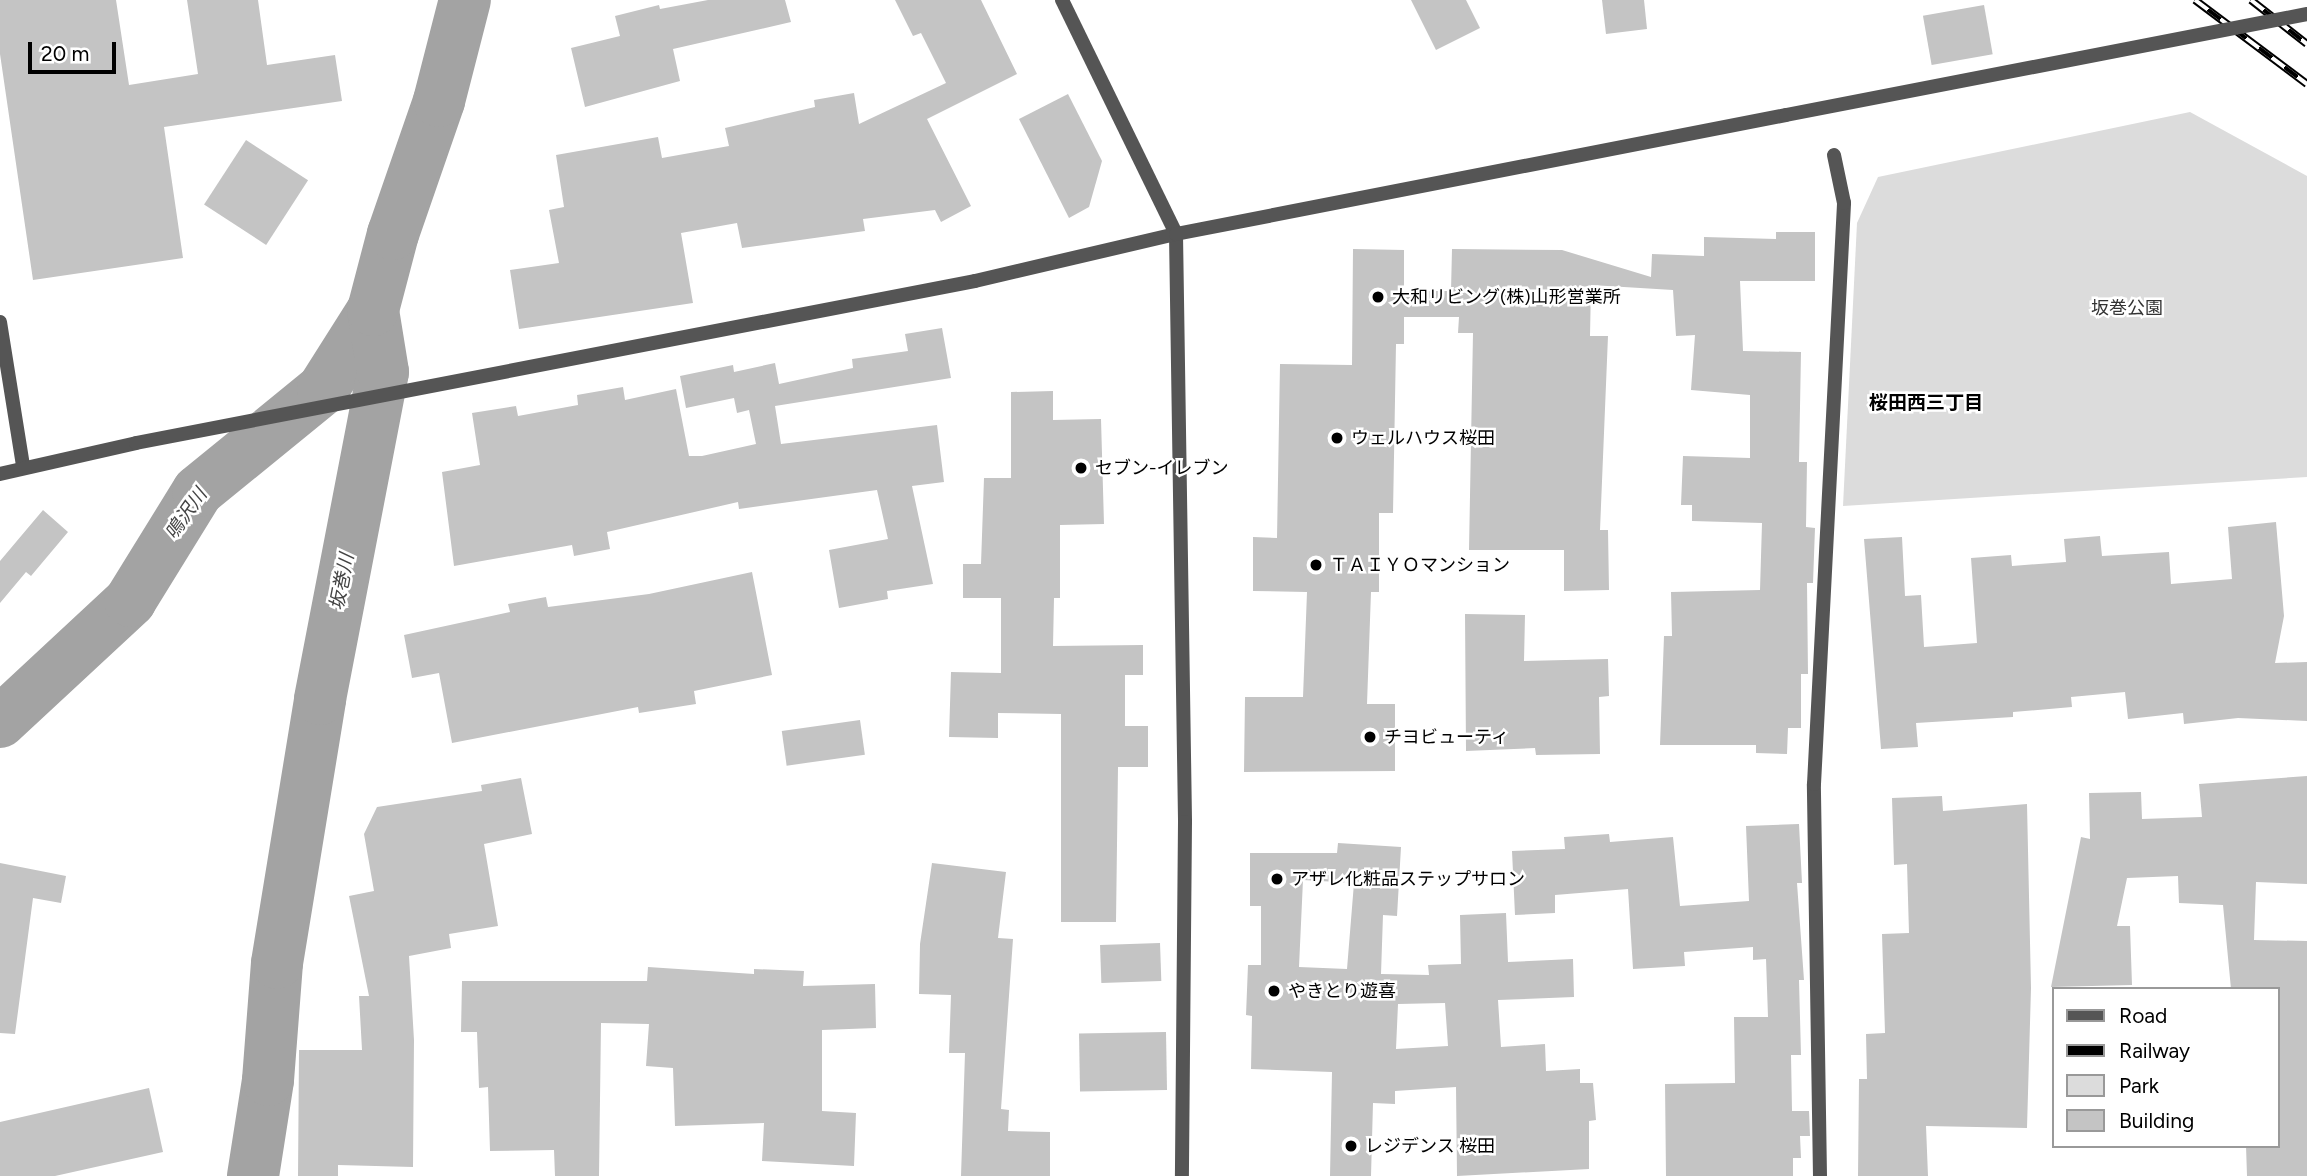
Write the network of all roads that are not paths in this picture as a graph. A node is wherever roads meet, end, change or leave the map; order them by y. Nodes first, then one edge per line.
1 (1062, 0) edge
2 (2307, 14) edge
3 (1834, 155) dead end
4 (1176, 234) junction
5 (0, 322) edge
6 (23, 466) junction
7 (0, 474) edge
8 (1182, 1176) edge
9 (1820, 1176) edge

1 - 4 street
2 - 4 street, bridge
3 - 9 street
4 - 6 street
4 - 8 street
5 - 6 street
6 - 7 street

